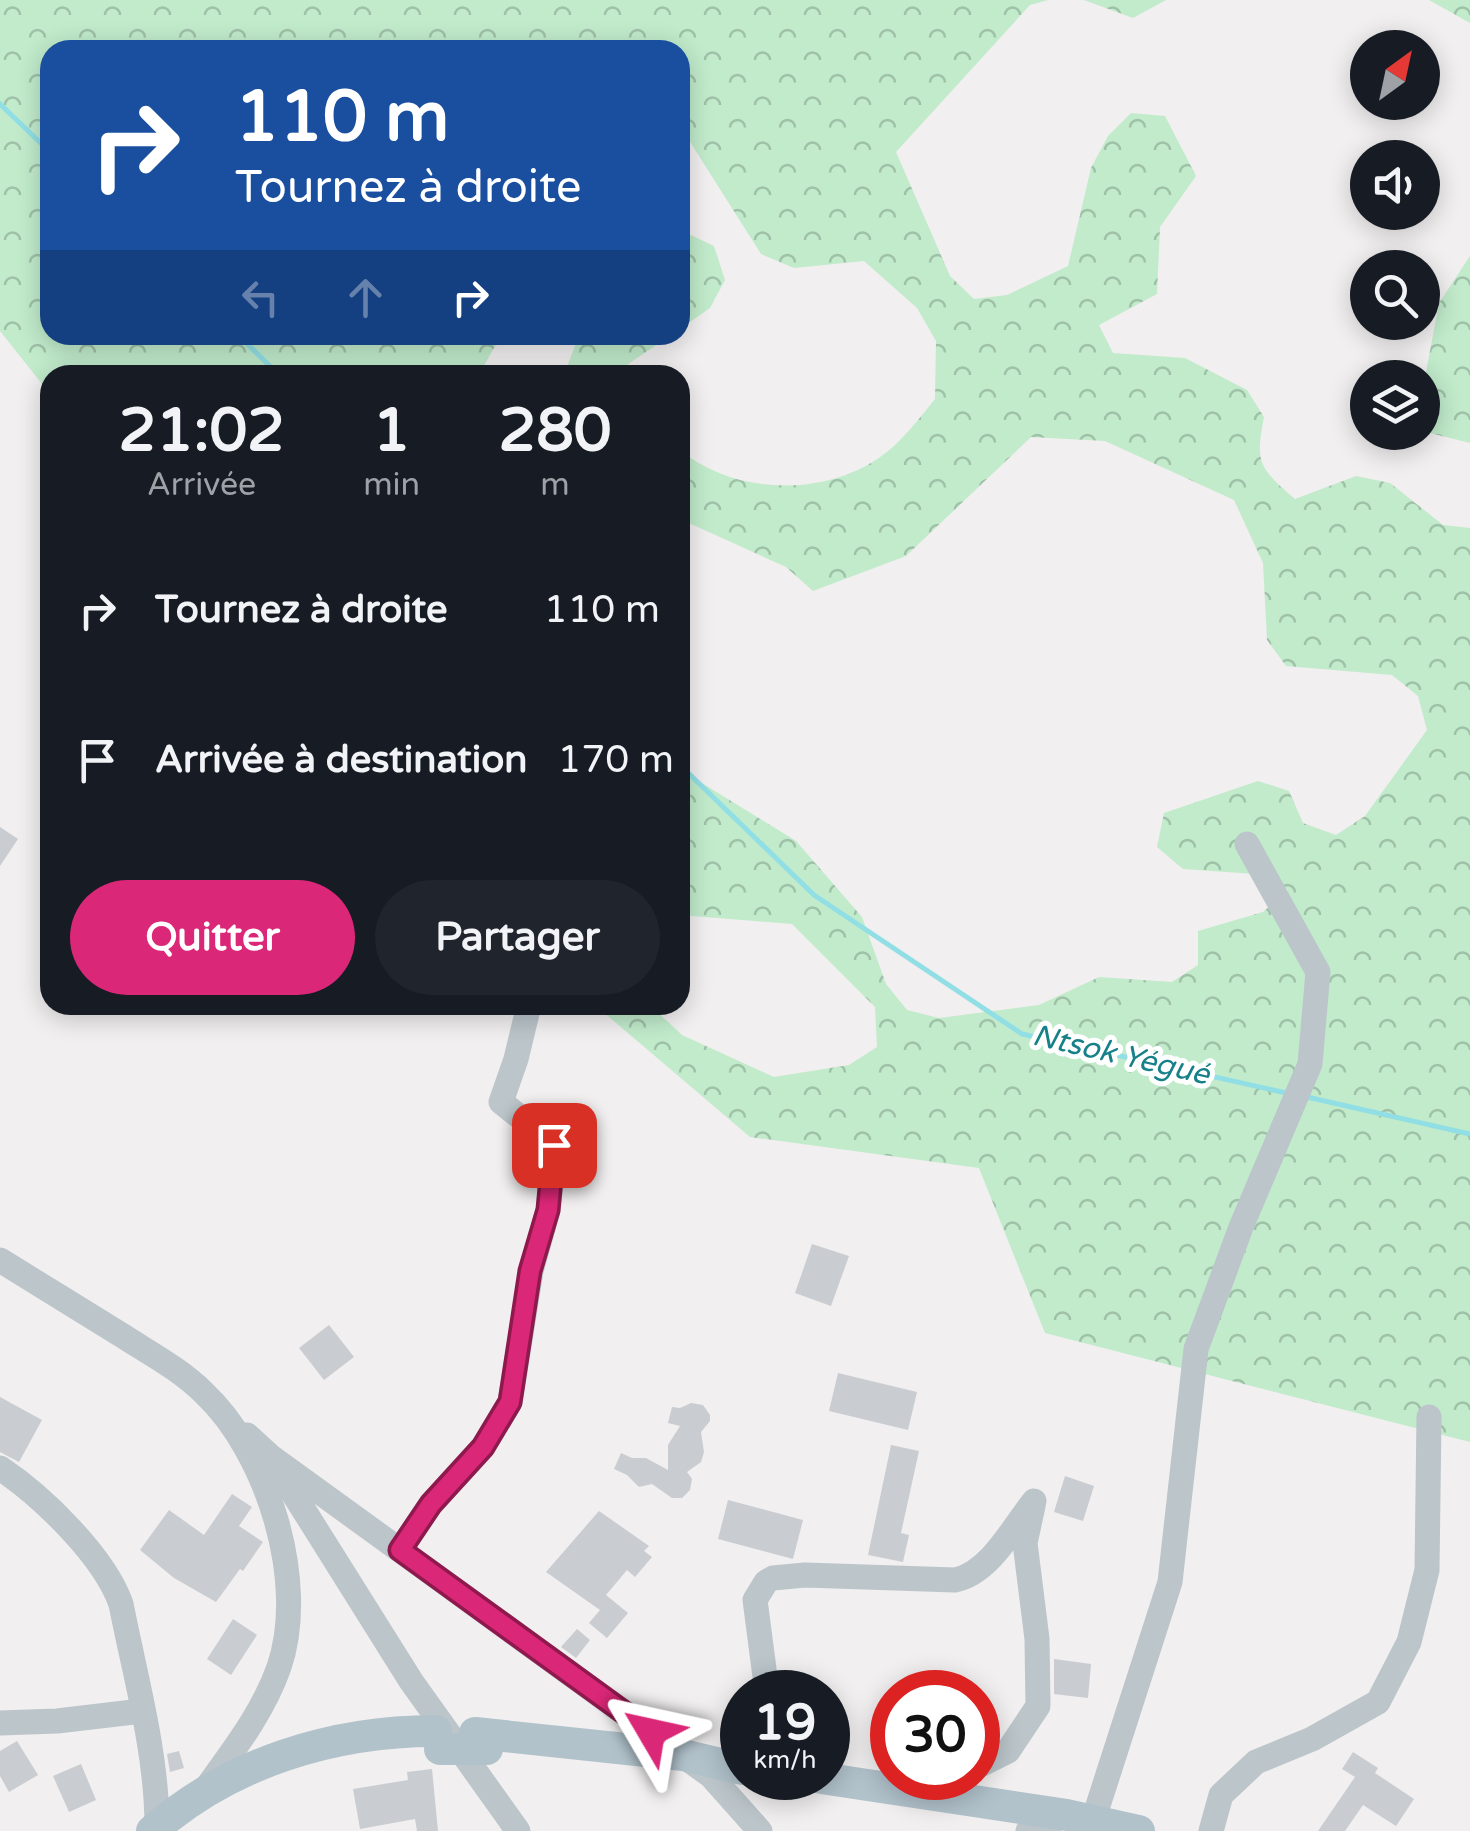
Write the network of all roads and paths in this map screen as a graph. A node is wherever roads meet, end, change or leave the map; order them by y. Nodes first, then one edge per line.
1 (1247, 844) dead end
2 (527, 1015) edge
3 (0, 1260) edge
4 (1429, 1416) dead end
5 (232, 1422) junction
6 (270, 1456) junction
7 (0, 1468) edge
8 (400, 1550) junction
9 (763, 1670) edge
10 (142, 1710) junction
11 (0, 1723) edge
12 (438, 1740) junction
13 (481, 1741) junction
14 (682, 1755) junction
15 (1000, 1755) edge
16 (720, 1768) edge
17 (720, 1771) edge
18 (201, 1795) junction
19 (745, 1800) edge
20 (951, 1800) edge
21 (1061, 1824) edge
22 (166, 1830) edge
23 (518, 1831) edge
24 (760, 1831) edge
25 (1139, 1831) edge
26 (1211, 1831) edge

1 - 21 street
2 - 8 street
3 - 5 street
4 - 26 street
5 - 6 street
5 - 18 street
6 - 8 street
6 - 23 street
7 - 10 street
8 - 14 street
9 - 15 street
10 - 11 street
10 - 22 street
12 - 13 main road
12 - 18 main road
12 - 22 main road
13 - 14 main road
13 - 17 main road
14 - 16 main road
18 - 22 main road
19 - 24 street
20 - 21 main road
21 - 25 main road

